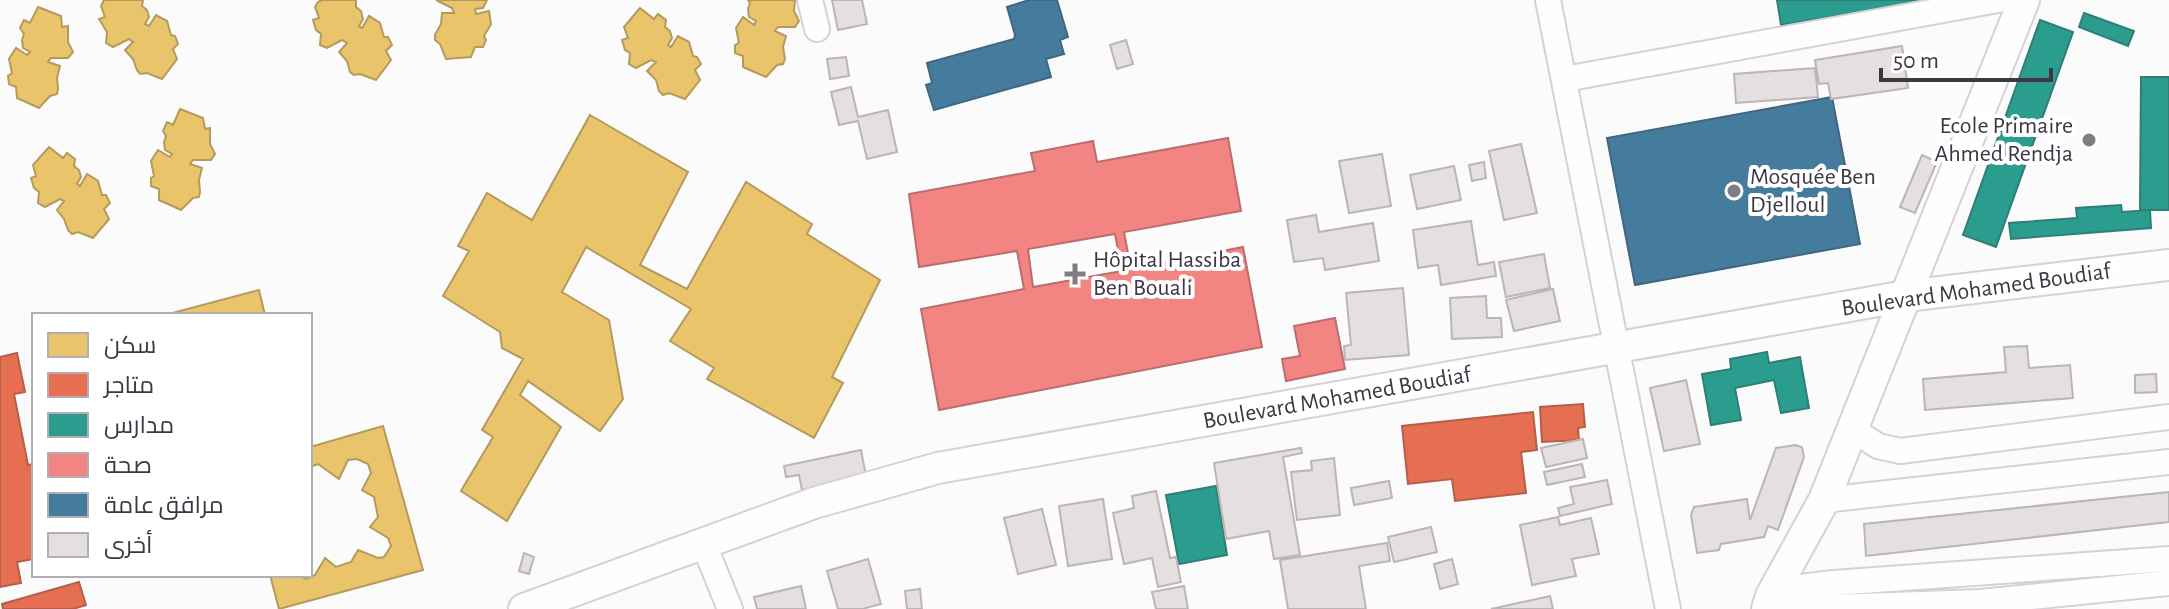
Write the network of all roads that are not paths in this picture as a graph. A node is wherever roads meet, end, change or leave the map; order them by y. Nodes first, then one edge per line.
1 (810, 0) edge
2 (1548, 0) edge
3 (1998, 0) edge
4 (2024, 0) edge
5 (817, 29) dead end
6 (1565, 79) junction
7 (2169, 265) edge
8 (1906, 296) junction
9 (1618, 349) junction
10 (2169, 417) edge
11 (1852, 429) junction
12 (2169, 462) edge
13 (1824, 500) junction
14 (703, 542) junction
15 (2169, 559) edge
16 (2169, 583) edge
17 (1769, 602) edge
18 (524, 609) edge
19 (730, 609) edge
20 (1668, 609) edge

1 - 5 street
2 - 6 street
3 - 6 street
4 - 8 main road
6 - 9 street
7 - 8 main road, Boulevard Mohamed Boudiaf
8 - 9 main road, Boulevard Mohamed Boudiaf
8 - 11 main road
9 - 14 main road, Boulevard Mohamed Boudiaf
9 - 20 street
10 - 11 street
11 - 13 main road
12 - 13 street
13 - 17 main road
14 - 18 main road, Boulevard Mohamed Boudiaf
14 - 19 street
15 - 17 street
16 - 17 street

